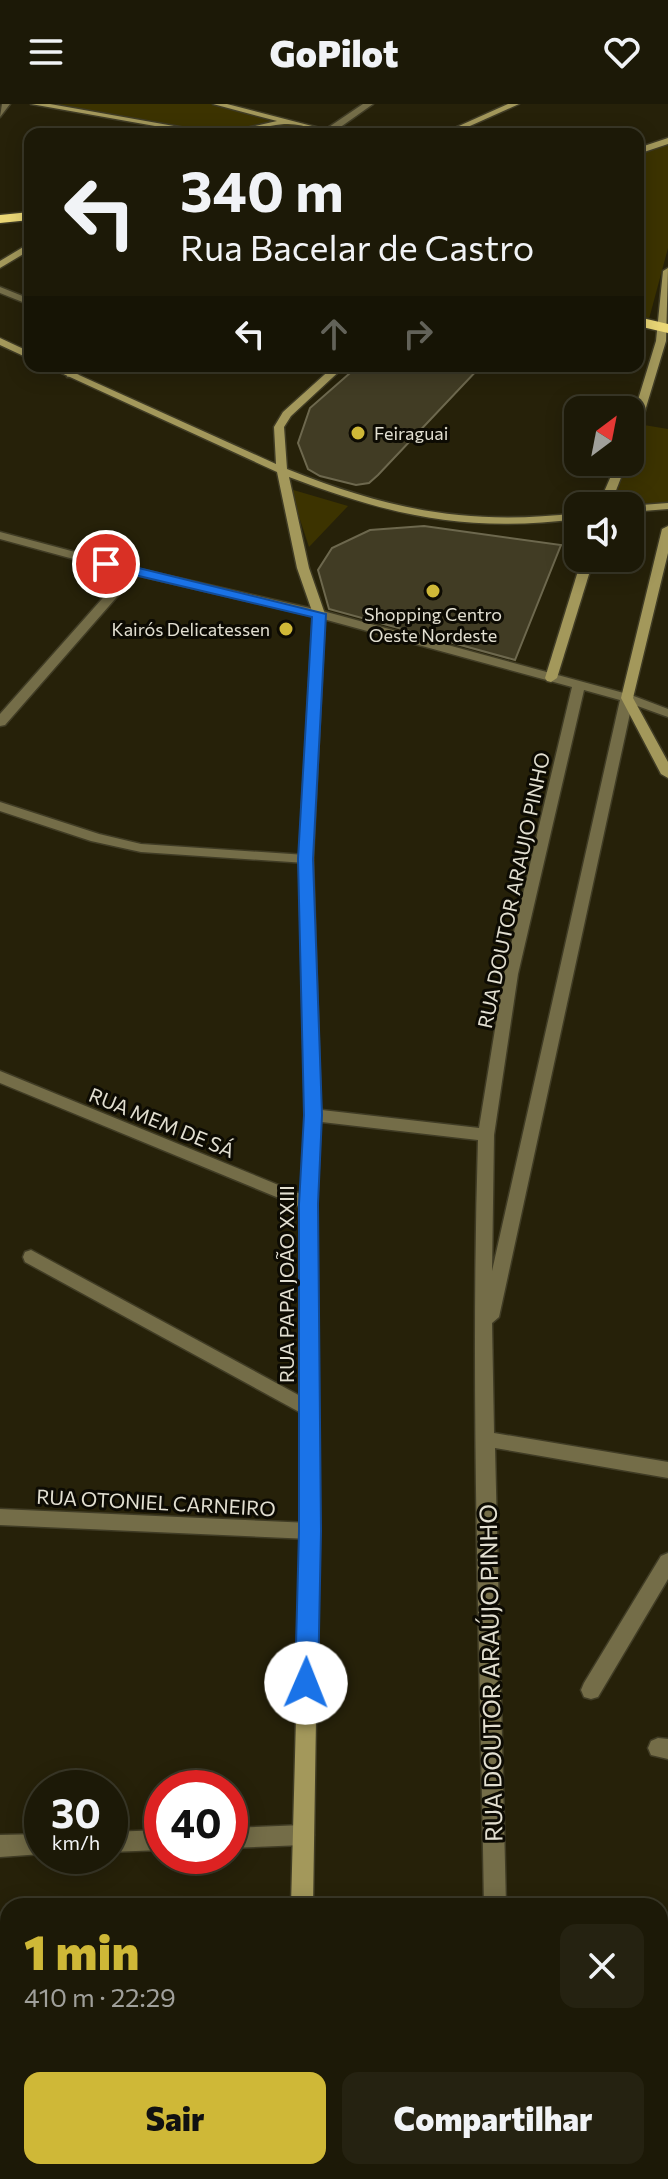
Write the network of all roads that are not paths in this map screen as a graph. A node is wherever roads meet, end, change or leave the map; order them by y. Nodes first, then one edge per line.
1 (6, 104) edge
2 (35, 104) edge
3 (217, 104) edge
4 (369, 104) edge
5 (515, 104) edge
6 (242, 110) junction
7 (0, 115) edge
8 (291, 121) junction
9 (179, 128) edge
10 (241, 128) edge
11 (247, 128) edge
12 (316, 128) edge
13 (340, 128) edge
14 (459, 128) edge
15 (668, 141) edge
16 (644, 149) edge
17 (24, 206) edge
18 (0, 208) edge
19 (24, 217) edge
20 (0, 219) edge
21 (24, 250) edge
22 (0, 265) edge
23 (668, 271) edge
24 (0, 290) edge
25 (24, 300) edge
26 (644, 324) edge
27 (664, 335) edge
28 (0, 341) edge
29 (24, 345) edge
30 (11, 346) junction
31 (0, 352) edge
32 (24, 353) edge
33 (64, 372) edge
34 (76, 372) edge
35 (334, 372) edge
36 (71, 375) junction
37 (644, 399) edge
38 (282, 472) junction
39 (668, 506) edge
40 (644, 508) edge
41 (564, 519) edge
42 (668, 529) edge
43 (0, 535) edge
44 (133, 571) junction
45 (584, 572) edge
46 (319, 614) junction
47 (551, 678) junction
48 (579, 685) junction
49 (627, 698) junction
50 (668, 713) edge
51 (0, 722) edge
52 (668, 774) edge
53 (0, 806) edge
54 (306, 859) junction
55 (0, 1077) edge
56 (313, 1115) junction
57 (486, 1135) junction
58 (309, 1204) junction
59 (31, 1257) dead end
60 (484, 1344) junction
61 (309, 1409) junction
62 (485, 1439) junction
63 (668, 1470) edge
64 (0, 1517) edge
65 (310, 1531) junction
66 (668, 1562) edge
67 (591, 1690) dead end
68 (303, 1835) junction
69 (248, 1837) edge
70 (24, 1845) edge
71 (0, 1846) edge
72 (302, 1898) edge
73 (495, 1898) edge

1 - 7 street
2 - 9 street
3 - 6 street
4 - 13 street
5 - 14 street
6 - 8 street
6 - 10 street
8 - 11 street
8 - 12 street
15 - 16 street
17 - 18 highway
19 - 20 highway
21 - 22 street
23 - 27 street
24 - 25 street
26 - 27 highway
27 - 37 street
28 - 30 street
29 - 30 street
30 - 31 street
30 - 32 street
33 - 36 street
34 - 36 street
35 - 38 street
36 - 38 street
38 - 41 street
38 - 46 street
39 - 40 street
42 - 49 street
43 - 44 street
44 - 46 street
44 - 51 street
45 - 47 street
46 - 47 street
46 - 54 street, RUA PAPA JOÃO XXIII
47 - 48 street
48 - 49 street
48 - 57 street, RUA DOUTOR ARAUJO PINHO
49 - 50 street
49 - 52 street
49 - 60 street, RUA DOUTOR ARAUJO PINHO
53 - 54 street
54 - 56 street, RUA PAPA JOÃO XXIII
55 - 58 street, RUA MEM DE SÁ
56 - 57 street
56 - 58 street, RUA PAPA JOÃO XXIII
57 - 60 street, RUA DOUTOR ARAUJO PINHO
58 - 61 street, RUA PAPA JOÃO XXIII
59 - 61 street
60 - 62 street, RUA DOUTOR ARAUJO PINHO
61 - 65 street, RUA PAPA JOÃO XXIII
62 - 63 street
62 - 73 street, RUA DOUTOR ARAÚJO PINHO
64 - 65 street, RUA OTONIEL CARNEIRO
65 - 68 street, RUA PAPA JOÃO XXIII
66 - 67 street
68 - 69 street
68 - 72 street, RUA PAPA JOÃO XXIII
70 - 71 street

